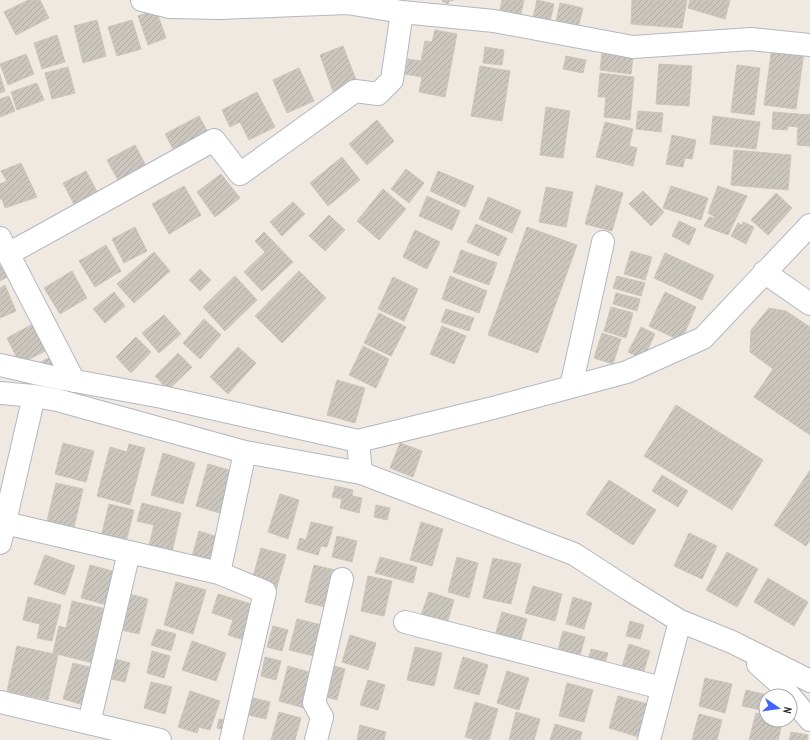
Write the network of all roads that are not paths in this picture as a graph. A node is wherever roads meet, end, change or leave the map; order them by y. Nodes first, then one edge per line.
1 (142, 0) edge
2 (402, 12) junction
3 (810, 45) edge
4 (810, 225) edge
5 (603, 242) dead end
6 (4, 246) edge
7 (764, 272) junction
8 (810, 304) edge
9 (0, 365) edge
10 (74, 381) junction
11 (571, 387) junction
12 (0, 393) edge
13 (34, 396) junction
14 (358, 441) junction
15 (245, 452) junction
16 (361, 473) junction
17 (2, 530) edge
18 (129, 552) junction
19 (219, 573) junction
20 (342, 579) dead end
21 (680, 621) junction
22 (405, 622) dead end
23 (732, 642) junction
24 (810, 681) edge
25 (662, 688) junction
26 (0, 702) edge
27 (810, 720) edge
28 (89, 723) junction
29 (160, 740) edge
30 (231, 740) edge
31 (316, 740) edge
32 (649, 740) edge

1 - 2 street
2 - 3 street
2 - 6 street
4 - 7 street
5 - 11 street
6 - 10 street
7 - 8 street
7 - 11 street
9 - 10 street
10 - 14 street
11 - 14 street
12 - 13 street
13 - 15 street
13 - 17 street
14 - 16 street
15 - 16 street
15 - 19 street
16 - 21 street
17 - 18 street
18 - 19 street
18 - 28 street
19 - 30 street
20 - 31 street
21 - 23 street
21 - 25 street
22 - 25 street
23 - 24 street
23 - 27 street
25 - 32 street
26 - 28 street
28 - 29 street

